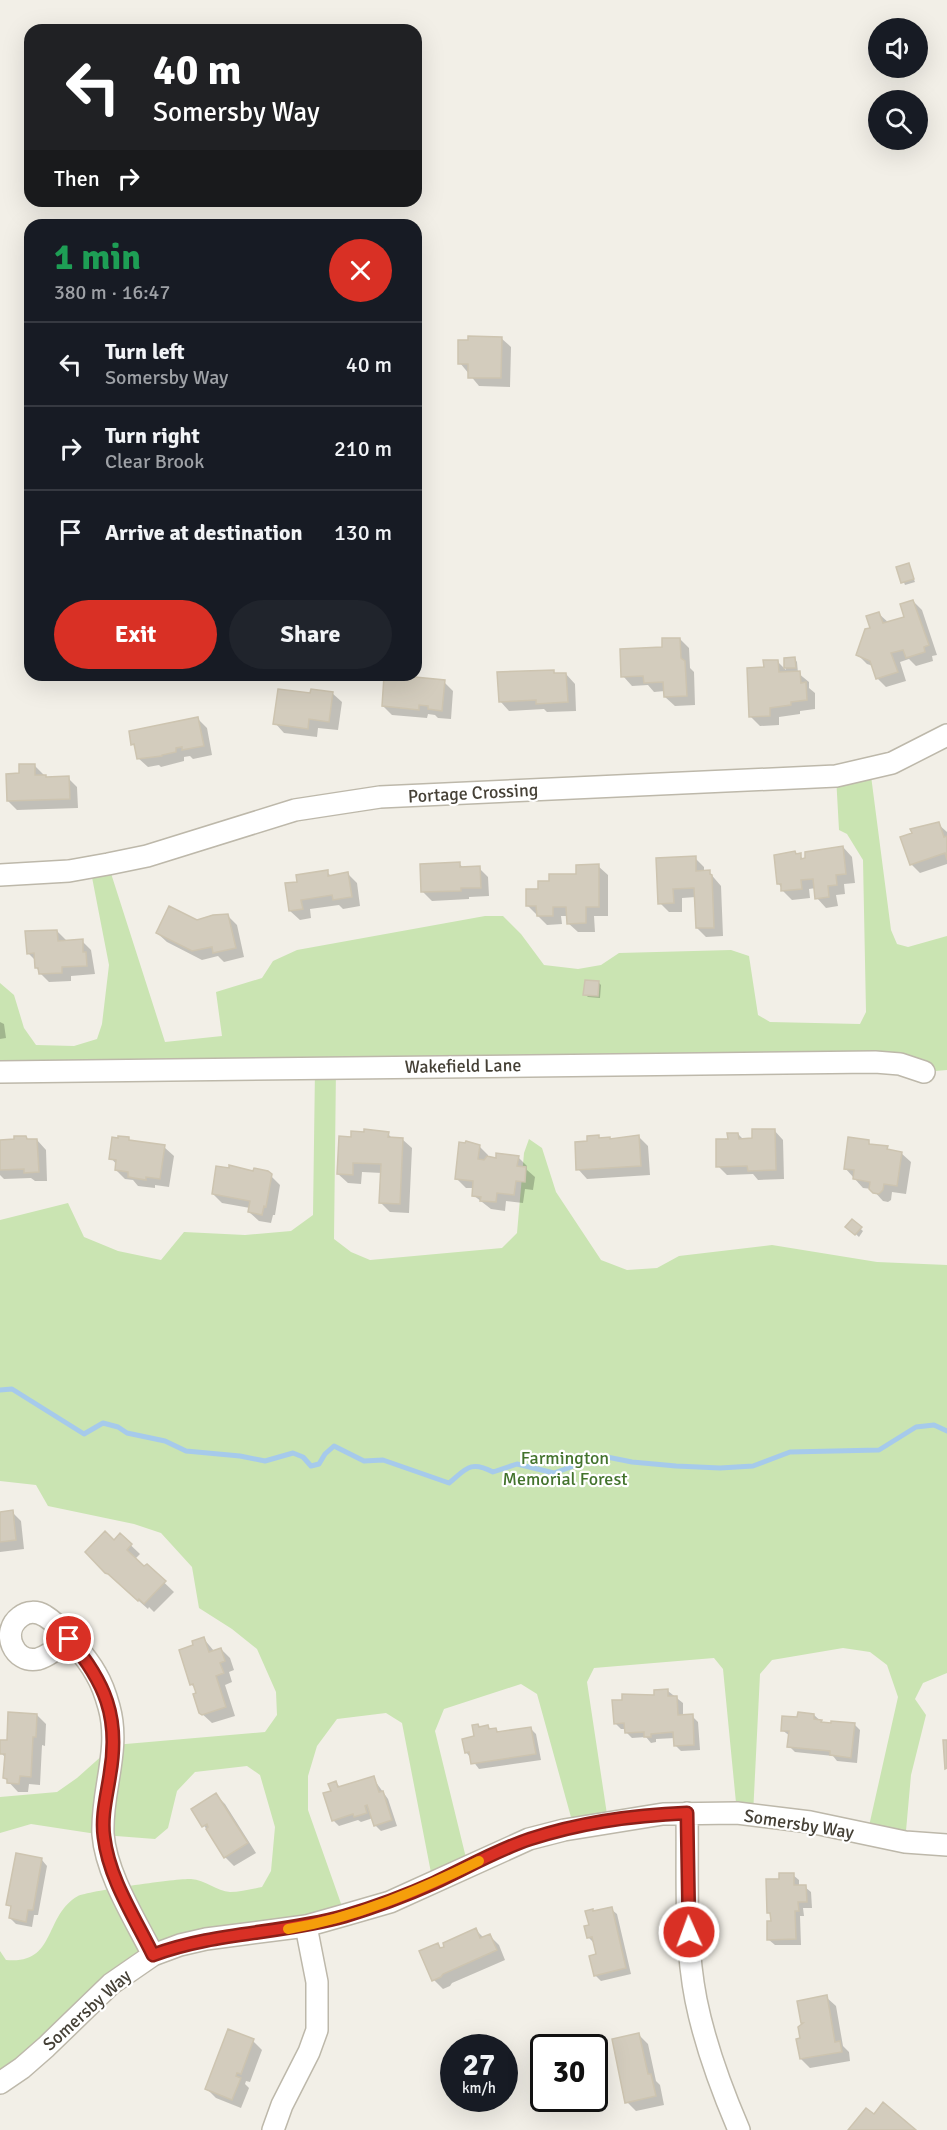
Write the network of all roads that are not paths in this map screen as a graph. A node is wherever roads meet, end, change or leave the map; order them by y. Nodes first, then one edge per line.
1 (947, 735) edge
2 (0, 874) edge
3 (0, 1072) edge
4 (924, 1072) dead end
5 (69, 1639) dead end
6 (687, 1813) junction
7 (947, 1845) edge
8 (306, 1926) junction
9 (153, 1955) junction
10 (0, 2083) edge
11 (273, 2130) edge
12 (739, 2130) edge

1 - 2 street, Portage Crossing
3 - 4 street, Wakefield Lane
5 - 9 street
6 - 7 street, Somersby Way
6 - 8 street, Somersby Way
6 - 12 street
8 - 9 street, Somersby Way
8 - 11 street
9 - 10 street, Somersby Way

